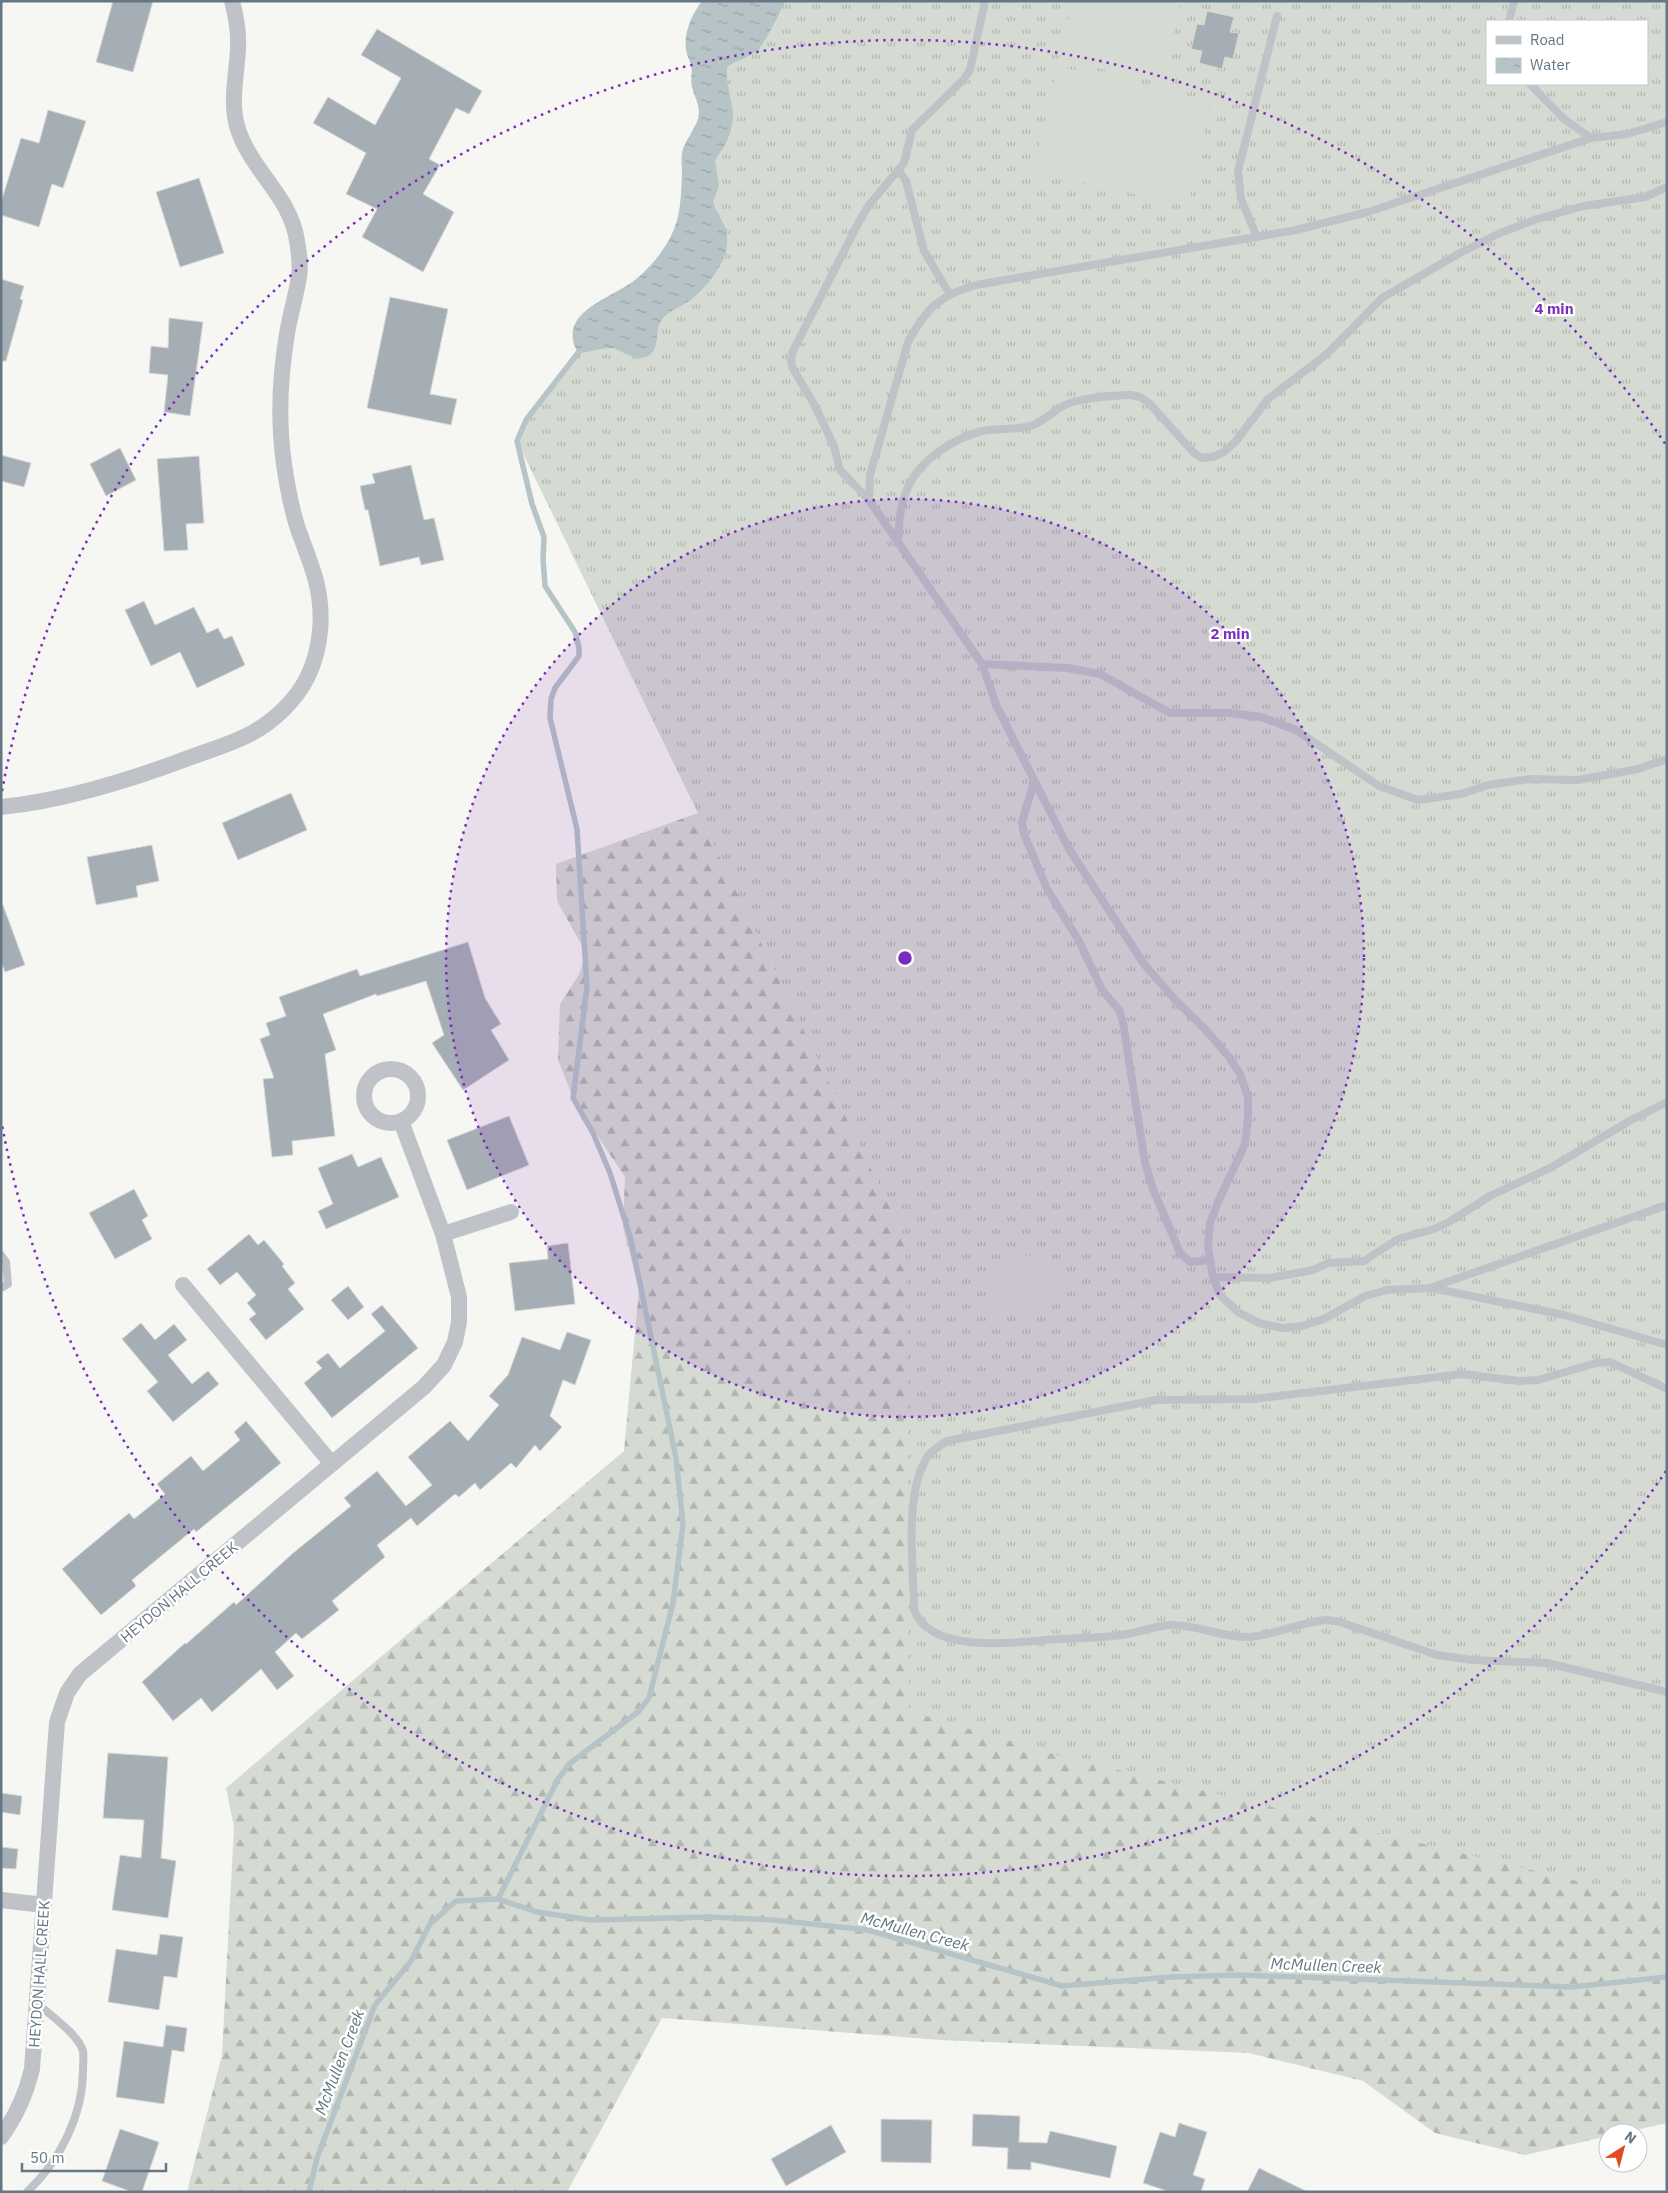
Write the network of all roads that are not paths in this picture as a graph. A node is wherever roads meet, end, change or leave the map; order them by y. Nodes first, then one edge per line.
1 (232, 1) edge
2 (985, 1) edge
3 (1514, 1) edge
4 (1277, 16) dead end
5 (1509, 20) edge
6 (1531, 85) edge
7 (1667, 122) edge
8 (1591, 138) junction
9 (899, 171) junction
10 (1667, 187) edge
11 (1257, 237) junction
12 (949, 293) junction
13 (868, 500) junction
14 (898, 543) junction
15 (982, 664) junction
16 (1667, 760) edge
17 (1034, 782) junction
18 (1, 807) edge
19 (1667, 1102) edge
20 (401, 1121) dead end
21 (1667, 1205) edge
22 (511, 1212) dead end
23 (443, 1234) junction
24 (1, 1255) edge
25 (1210, 1260) junction
26 (1213, 1277) junction
27 (183, 1285) dead end
28 (1, 1288) edge
29 (1430, 1288) junction
30 (1667, 1345) edge
31 (1667, 1389) edge
32 (332, 1464) junction
33 (1667, 1692) edge
34 (1, 1900) edge
35 (44, 1905) junction
36 (38, 2003) junction
37 (1, 2137) edge
38 (27, 2192) edge

1 - 18 street
2 - 9 lane
3 - 5 lane
4 - 11 lane
6 - 8 lane
7 - 8 lane
8 - 11 lane
9 - 12 lane
9 - 13 lane
10 - 14 lane
11 - 12 lane
12 - 13 lane
13 - 14 lane
14 - 15 lane
15 - 16 lane
15 - 17 lane
17 - 25 lane
17 - 25 lane
19 - 26 lane
20 - 23 street, HEYDON HALL CREEK
21 - 29 lane
22 - 23 street
23 - 32 street, HEYDON HALL CREEK
24 - 28 lane
25 - 26 lane
26 - 29 lane
27 - 32 street
29 - 30 lane
31 - 33 lane
32 - 35 street, HEYDON HALL CREEK
34 - 35 street
35 - 36 street, HEYDON HALL CREEK
36 - 37 street, HEYDON HALL CREEK
36 - 38 lane

